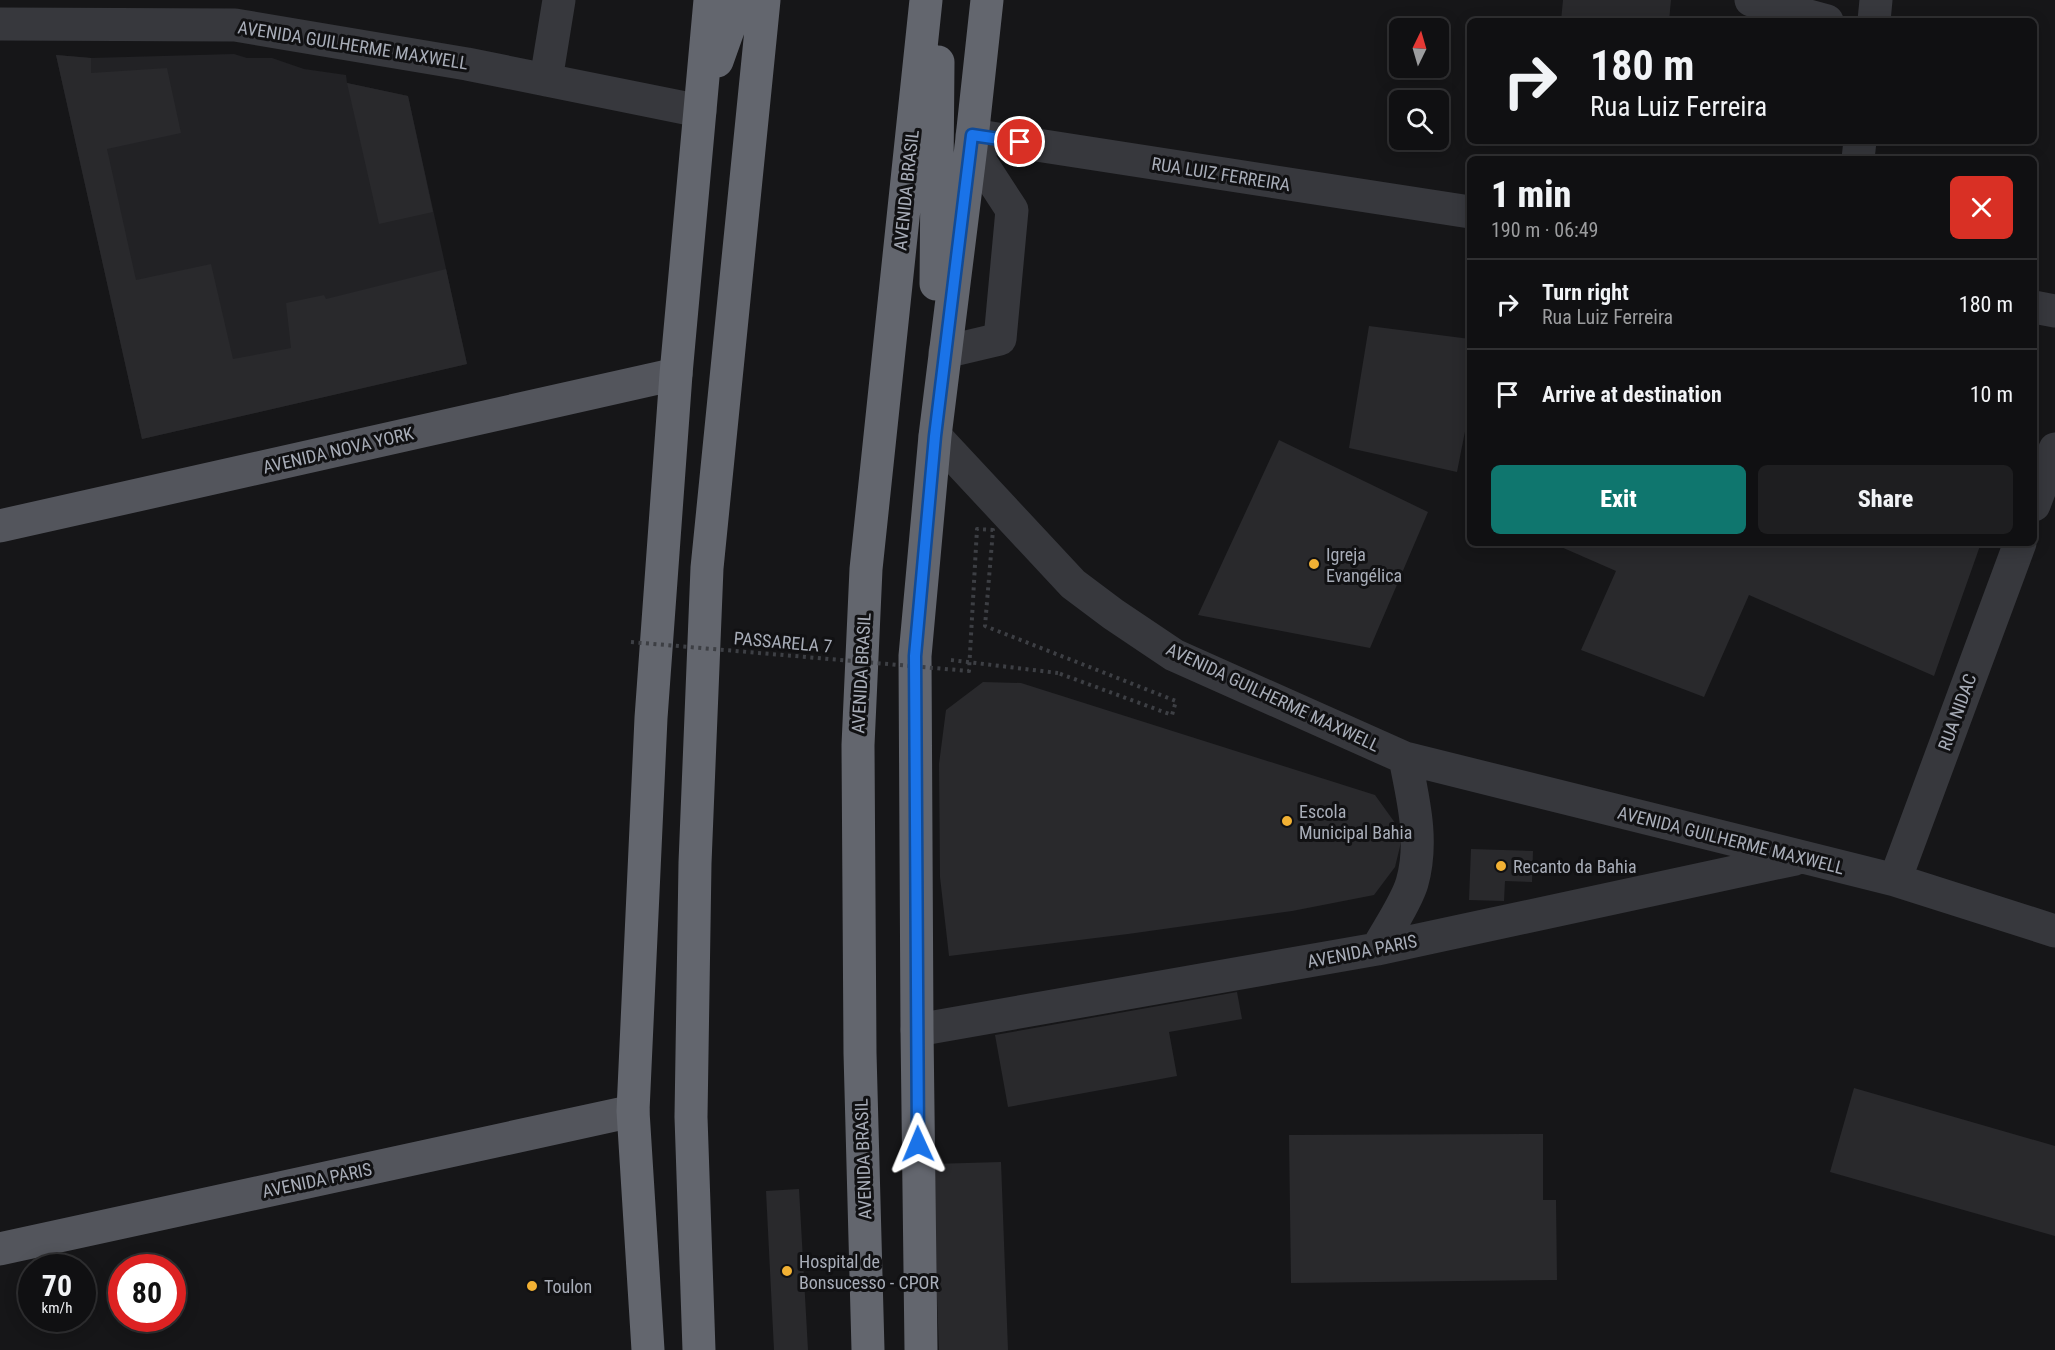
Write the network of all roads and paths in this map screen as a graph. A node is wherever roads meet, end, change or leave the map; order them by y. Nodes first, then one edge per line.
1 (559, 0) edge
2 (711, 0) edge
3 (735, 0) edge
4 (764, 0) edge
5 (926, 0) edge
6 (938, 0) edge
7 (987, 0) edge
8 (1751, 0) edge
9 (1876, 0) edge
10 (237, 13) edge
11 (1816, 18) edge
12 (1874, 18) edge
13 (0, 24) edge
14 (546, 80) junction
15 (700, 111) junction
16 (972, 141) junction
17 (1467, 212) edge
18 (2037, 308) edge
19 (2055, 311) edge
20 (945, 352) junction
21 (676, 374) junction
22 (935, 436) junction
23 (2055, 449) edge
24 (2037, 497) edge
25 (0, 526) edge
26 (2019, 546) edge
27 (631, 642) dead end
28 (915, 656) junction
29 (1405, 758) junction
30 (1804, 857) junction
31 (1895, 880) junction
32 (2055, 931) edge
33 (1377, 949) junction
34 (916, 1030) junction
35 (633, 1111) junction
36 (0, 1249) edge
37 (648, 1350) edge
38 (699, 1350) edge
39 (868, 1350) edge
40 (921, 1350) edge

1 - 14 street
2 - 15 highway
3 - 15 highway
4 - 38 highway
5 - 39 highway, AVENIDA BRASIL
6 - 22 highway
7 - 16 highway
8 - 11 street
9 - 12 street
10 - 13 street, AVENIDA GUILHERME MAXWELL
10 - 14 street, AVENIDA GUILHERME MAXWELL
14 - 15 street, AVENIDA GUILHERME MAXWELL
15 - 21 highway
16 - 17 street, RUA LUIZ FERREIRA
16 - 20 highway
16 - 20 street
18 - 19 street
20 - 22 highway
21 - 25 main road, AVENIDA NOVA YORK
21 - 35 highway
22 - 28 highway
22 - 29 street, AVENIDA GUILHERME MAXWELL
23 - 24 street
26 - 31 street, RUA NIDAC
27 - 28 path, PASSARELA 7, bridge
28 - 34 highway
29 - 30 street, AVENIDA GUILHERME MAXWELL
29 - 33 street
30 - 31 street, AVENIDA GUILHERME MAXWELL
30 - 33 street, AVENIDA PARIS
31 - 32 street, AVENIDA GUILHERME MAXWELL
33 - 34 street, AVENIDA PARIS
34 - 40 highway
35 - 36 main road, AVENIDA PARIS
35 - 37 highway

